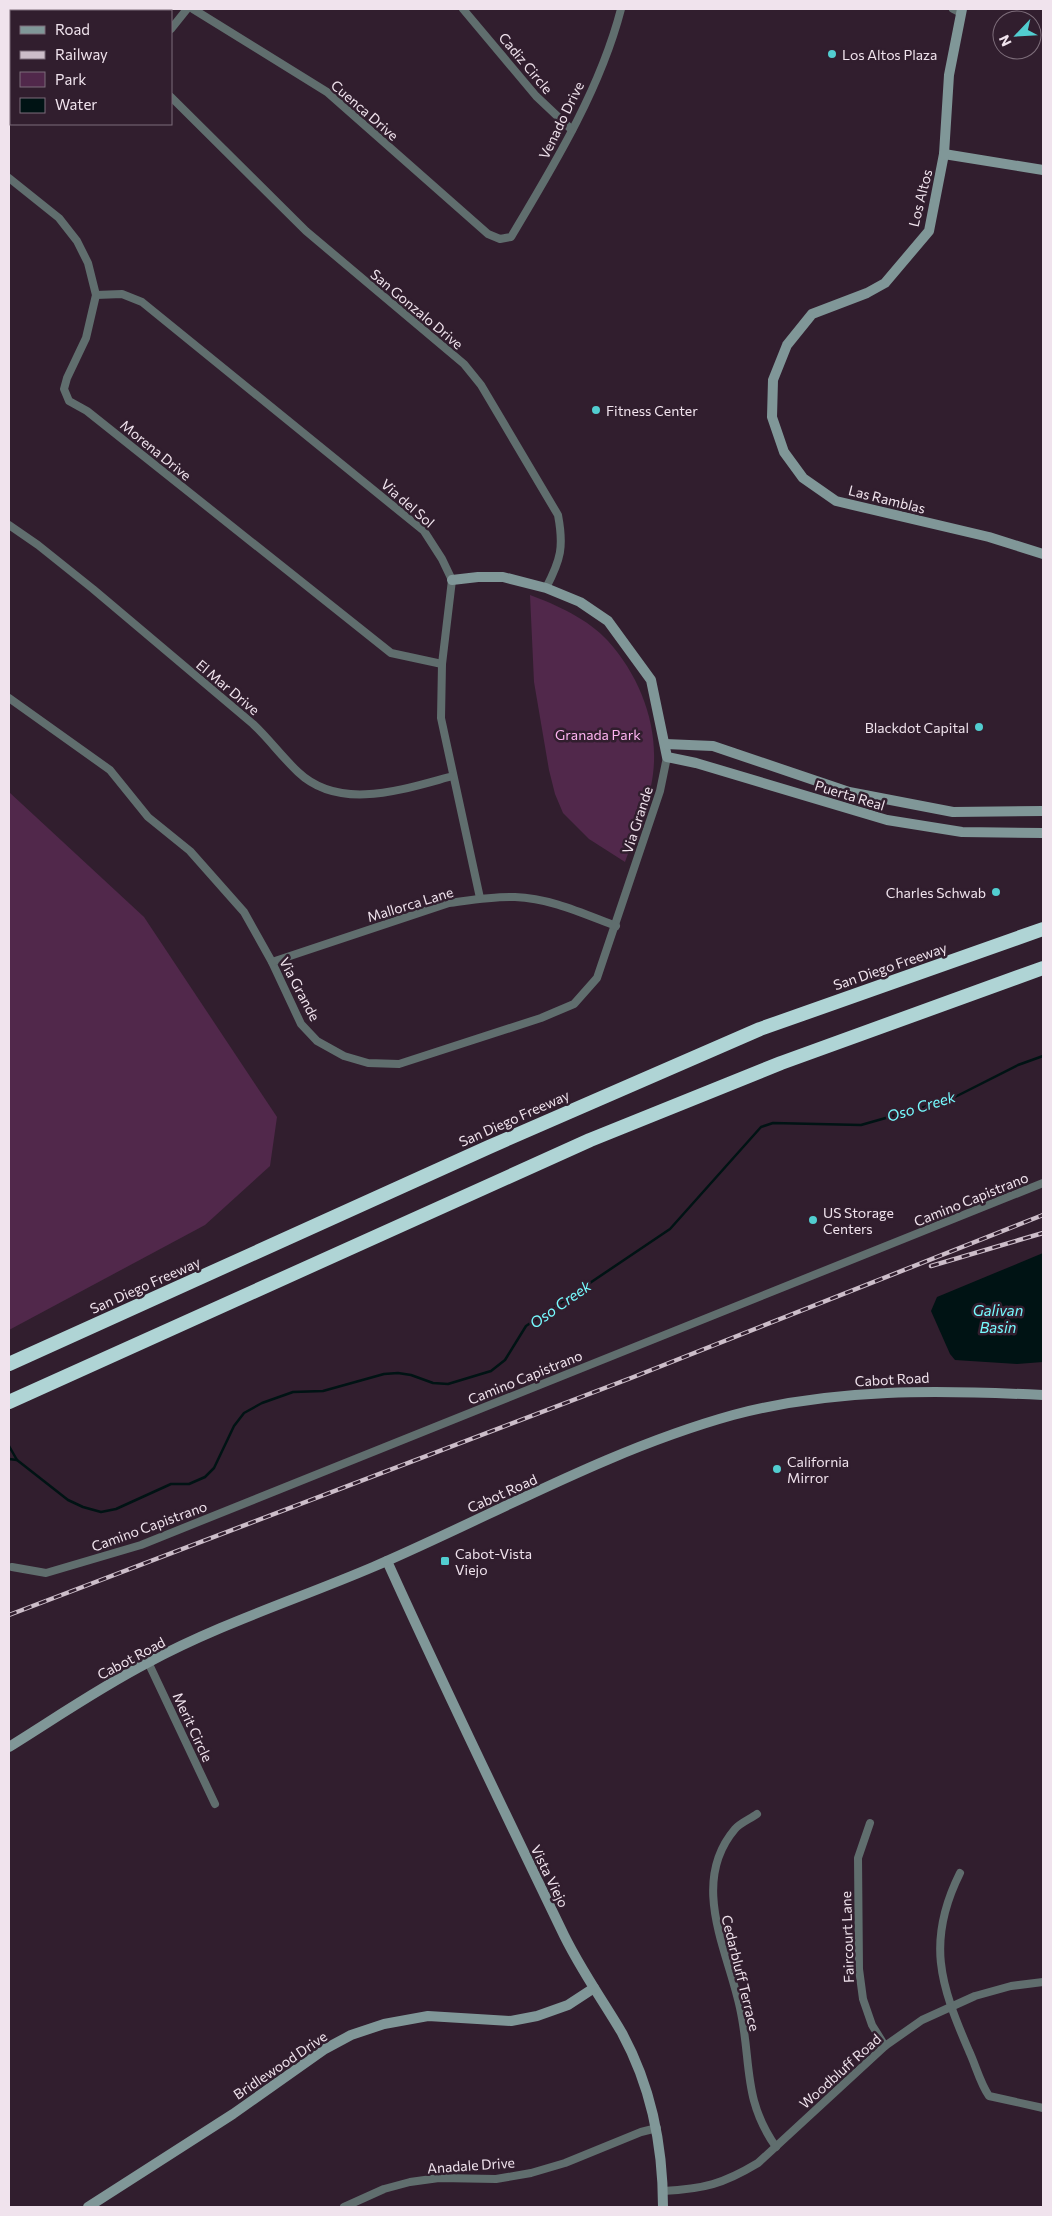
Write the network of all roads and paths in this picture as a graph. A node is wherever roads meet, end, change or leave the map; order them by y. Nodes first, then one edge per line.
1 (187, 9) edge
2 (194, 9) edge
3 (463, 9) edge
4 (621, 9) edge
5 (958, 10) edge
6 (172, 28) edge
7 (172, 98) edge
8 (572, 130) junction
9 (944, 154) junction
10 (1043, 170) edge
11 (9, 178) edge
12 (511, 237) joint
13 (96, 295) junction
14 (773, 380) joint
15 (9, 525) edge
16 (1043, 554) edge
17 (452, 580) junction
18 (546, 588) junction
19 (442, 664) junction
20 (9, 698) edge
21 (665, 744) junction
22 (668, 757) junction
23 (453, 776) junction
24 (1043, 811) edge
25 (1043, 833) edge
26 (480, 898) junction
27 (616, 926) junction
28 (1043, 929) edge
29 (272, 962) junction
30 (1043, 968) edge
31 (1043, 1183) edge
32 (9, 1364) edge
33 (1043, 1394) edge
34 (9, 1402) edge
35 (387, 1561) junction
36 (12, 1567) dead end
37 (148, 1662) junction
38 (9, 1747) edge
39 (215, 1804) dead end
40 (757, 1814) dead end
41 (870, 1823) dead end
42 (960, 1873) dead end
43 (1043, 1982) edge
44 (594, 1988) junction
45 (950, 2006) junction
46 (885, 2046) junction
47 (1043, 2108) edge
48 (657, 2128) junction
49 (776, 2147) junction
50 (663, 2191) junction
51 (88, 2207) edge
52 (344, 2207) edge
53 (663, 2207) edge

1 - 6 street
2 - 12 street, Cuenca Drive
3 - 8 street, Cadiz Circle
4 - 8 street, Venado Drive
5 - 9 street, Los Altos
7 - 18 street, San Gonzalo Drive
8 - 12 street, Venado Drive
9 - 10 street
9 - 14 street, Los Altos
11 - 13 street, Morena Drive
13 - 17 street, Via del Sol
13 - 19 street, Morena Drive
14 - 16 street, Las Ramblas
15 - 23 street, El Mar Drive
17 - 18 street
17 - 19 street
18 - 21 street
19 - 23 street
20 - 29 street, Via Grande
21 - 22 street
21 - 24 street, Puerta Real
22 - 25 street, Puerta Real
22 - 27 street, Via Grande
23 - 26 street
26 - 27 street, Mallorca Lane
26 - 29 street, Mallorca Lane
27 - 29 street, Via Grande
28 - 32 highway, San Diego Freeway
30 - 34 highway
31 - 36 street, Camino Capistrano
33 - 35 street, Cabot Road
35 - 37 street, Cabot Road
35 - 44 street, Vista Viejo
37 - 38 street, Cabot Road
37 - 39 street, Merit Circle
40 - 49 street, Cedarbluff Terrace
41 - 46 street, Faircourt Lane
42 - 45 street
43 - 45 street, Woodbluff Road
44 - 48 street, Vista Viejo
44 - 51 street, Bridlewood Drive
45 - 46 street, Woodbluff Road
45 - 47 street
46 - 49 street, Woodbluff Road
48 - 50 street, Vista Viejo
48 - 52 street, Anadale Drive
49 - 50 street, Woodbluff Road
50 - 53 street, Vista Viejo

